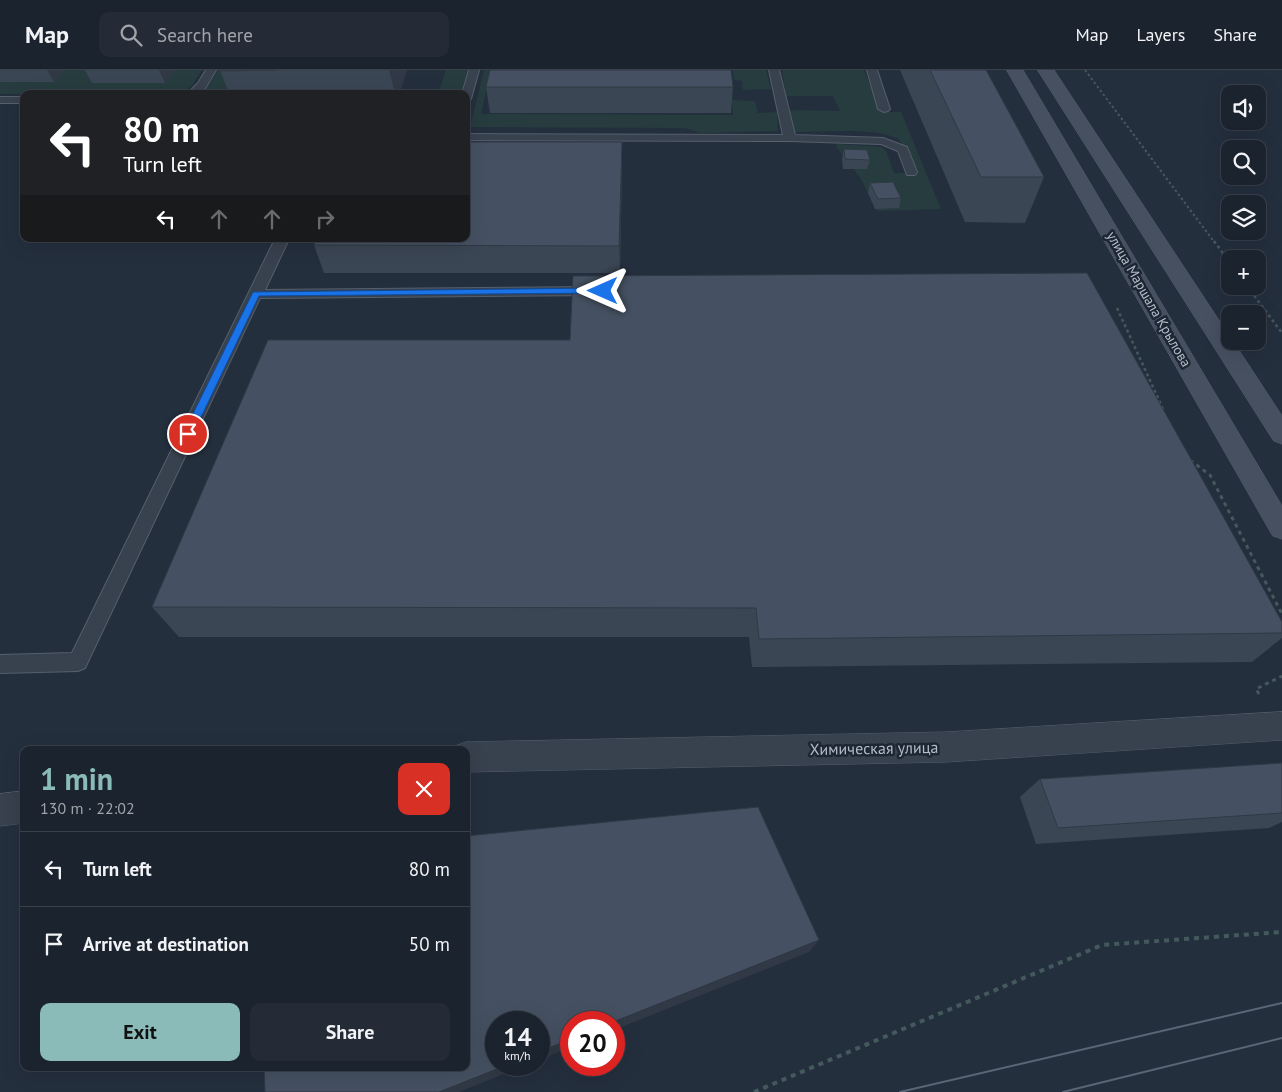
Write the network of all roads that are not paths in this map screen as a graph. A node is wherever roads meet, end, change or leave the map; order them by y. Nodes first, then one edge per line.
1 (211, 70) edge
2 (474, 70) edge
3 (774, 70) edge
4 (872, 70) edge
5 (1015, 70) edge
6 (1046, 70) edge
7 (196, 90) edge
8 (468, 90) edge
9 (0, 100) edge
10 (20, 100) edge
11 (884, 109) dead end
12 (470, 137) edge
13 (790, 138) junction
14 (911, 172) dead end
15 (281, 242) edge
16 (603, 291) edge
17 (256, 294) junction
18 (1282, 435) edge
19 (1282, 528) edge
20 (0, 664) edge
21 (1282, 726) edge
22 (470, 757) edge
23 (20, 808) edge
24 (0, 810) edge

1 - 7 lane
2 - 8 lane
3 - 13 lane
4 - 11 lane
5 - 19 main road, улица Маршала Крылова
6 - 18 main road
9 - 10 lane
12 - 13 lane
13 - 14 lane
15 - 17 lane
16 - 17 lane
17 - 20 lane
21 - 22 street, Химическая улица
23 - 24 street

